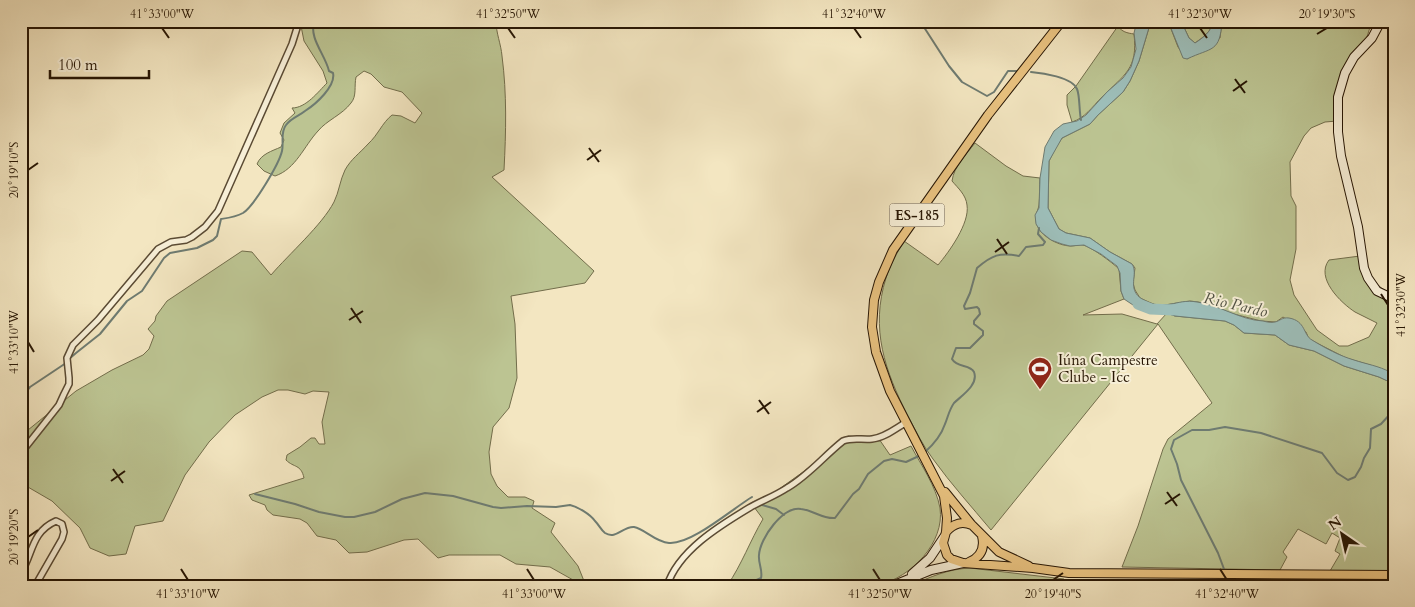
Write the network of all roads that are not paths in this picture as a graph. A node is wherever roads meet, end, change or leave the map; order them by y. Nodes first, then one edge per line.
1 (297, 21) edge
2 (1062, 21) edge
3 (1381, 21) edge
4 (1394, 299) edge
5 (905, 423) junction
6 (21, 453) edge
7 (940, 487) junction
8 (972, 525) junction
9 (945, 534) junction
10 (981, 534) junction
11 (965, 563) junction
12 (1034, 568) junction
13 (21, 573) edge
14 (1394, 575) edge
15 (903, 581) junction
16 (35, 586) edge
17 (666, 586) edge
18 (892, 586) edge

1 - 6 street
2 - 5 main road, ES-185
3 - 4 street
5 - 7 main road, ES-185
5 - 17 street
7 - 8 main road, ES-185
7 - 9 main road, ES-185
8 - 9 main road
8 - 10 main road, ES-185
9 - 11 main road, ES-185
9 - 15 street
10 - 11 main road
10 - 12 main road, ES-185
11 - 12 main road, ES-185
11 - 15 street
12 - 14 main road, ES-185
13 - 16 street
15 - 18 street

